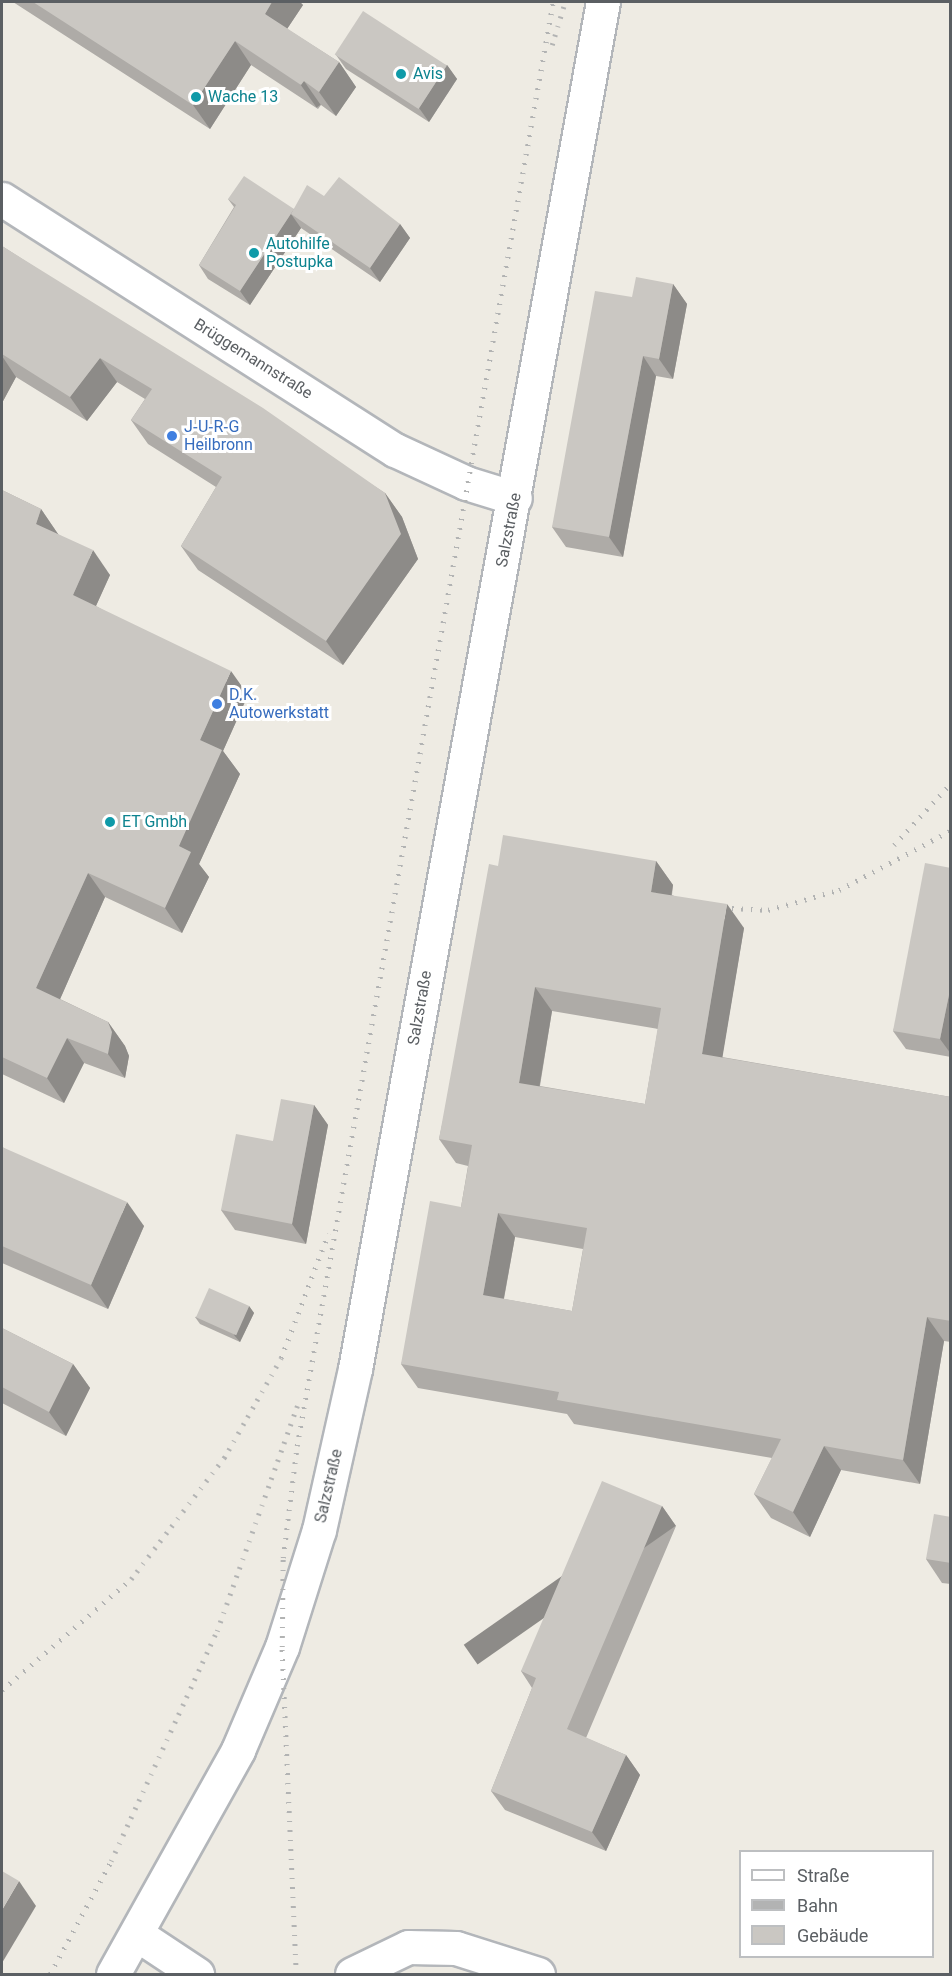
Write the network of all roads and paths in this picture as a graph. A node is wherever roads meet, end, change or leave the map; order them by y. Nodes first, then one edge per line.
1 (603, 2) edge
2 (2, 199) edge
3 (515, 498) junction
4 (138, 1935) junction
5 (113, 1974) edge
6 (197, 1974) edge
7 (352, 1974) edge
8 (538, 1974) edge

1 - 3 street, Salzstraße
2 - 3 street, Brüggemannstraße
3 - 4 street, Salzstraße
4 - 5 street, Salzstraße
4 - 6 street
7 - 8 street

